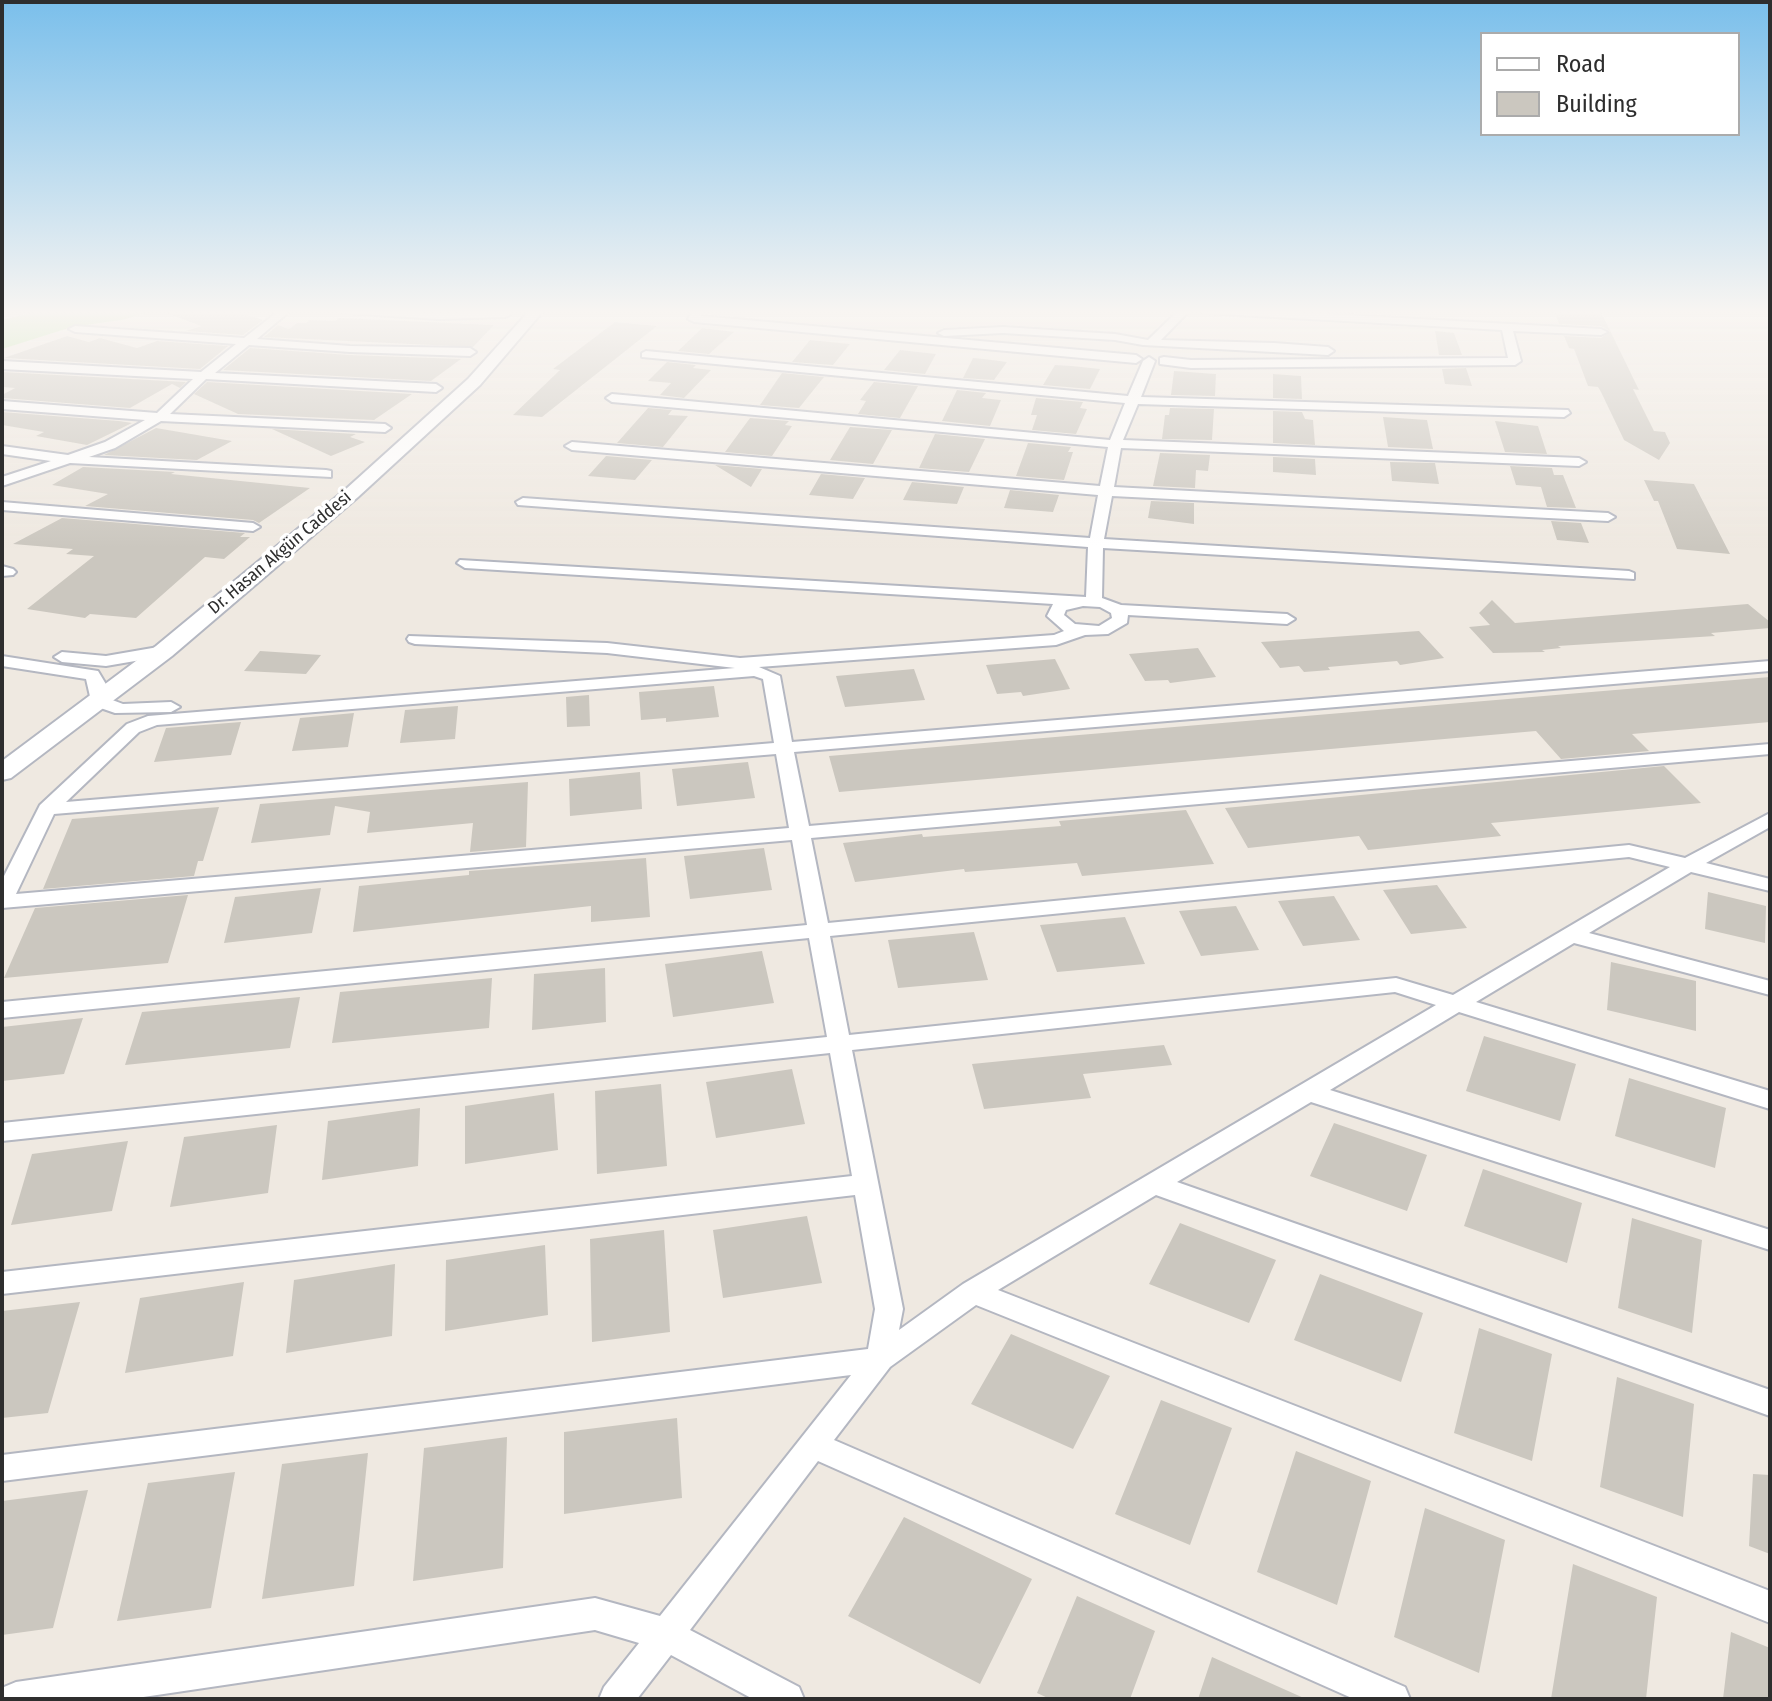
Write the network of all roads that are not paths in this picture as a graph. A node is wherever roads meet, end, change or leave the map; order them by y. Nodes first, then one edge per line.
1 (189, 389) edge
2 (466, 389) edge
3 (1017, 389) edge
4 (1136, 389) edge
5 (612, 398) dead end
6 (1131, 400) junction
7 (2, 405) edge
8 (1564, 413) dead end
9 (162, 415) junction
10 (385, 428) dead end
11 (1115, 444) junction
12 (572, 446) dead end
13 (2, 450) edge
14 (75, 460) junction
15 (1579, 462) dead end
16 (326, 474) dead end
17 (2, 482) edge
18 (1105, 491) junction
19 (523, 502) dead end
20 (2, 506) edge
21 (1608, 517) dead end
22 (253, 527) dead end
23 (1096, 543) junction
24 (465, 563) dead end
25 (1629, 576) dead end
26 (1074, 601) junction
27 (1094, 601) junction
28 (1118, 610) junction
29 (1287, 619) dead end
30 (1080, 631) junction
31 (415, 639) dead end
32 (2, 651) edge
33 (164, 651) junction
34 (2, 661) edge
35 (739, 663) junction
36 (1770, 666) edge
37 (98, 701) junction
38 (785, 748) junction
39 (1770, 749) edge
40 (2, 773) edge
41 (47, 809) junction
42 (1770, 819) edge
43 (801, 833) junction
44 (1688, 865) junction
45 (1770, 885) edge
46 (2, 901) edge
47 (819, 931) junction
48 (1570, 935) junction
49 (1770, 988) edge
50 (1456, 1003) junction
51 (2, 1010) edge
52 (841, 1044) junction
53 (1308, 1092) junction
54 (1770, 1100) edge
55 (2, 1132) edge
56 (867, 1184) junction
57 (1154, 1184) junction
58 (1770, 1240) edge
59 (2, 1283) edge
60 (973, 1292) junction
61 (880, 1359) junction
62 (1770, 1403) edge
63 (813, 1445) junction
64 (2, 1468) edge
65 (1770, 1607) edge
66 (665, 1634) junction
67 (16, 1699) edge
68 (616, 1699) edge
69 (787, 1699) edge
70 (1393, 1699) edge

1 - 9 street
2 - 33 street, Dr. Hasan Akgün Caddesi
3 - 6 street
4 - 6 street
5 - 11 street
6 - 8 street
6 - 11 street
7 - 9 street
9 - 10 street
9 - 14 street
11 - 15 street
11 - 18 street
12 - 18 street
13 - 14 street
14 - 16 street
14 - 17 street
18 - 21 street
18 - 23 street
19 - 23 street
20 - 22 street
23 - 25 street
23 - 27 street
24 - 26 street
26 - 27 street
26 - 30 street
27 - 28 street
28 - 29 street
28 - 30 street
30 - 35 street
31 - 35 street
32 - 33 street
33 - 37 street, Dr. Hasan Akgün Caddesi
34 - 37 street
35 - 37 street
36 - 38 street
37 - 40 street, Dr. Hasan Akgün Caddesi
38 - 41 street
38 - 41 street
38 - 43 street
39 - 43 street
41 - 46 street
42 - 44 street
43 - 46 street
43 - 47 street
44 - 45 street
44 - 47 street
44 - 48 street
47 - 51 street
47 - 52 street
48 - 49 street
48 - 50 street
50 - 52 street
50 - 53 street
50 - 54 street
52 - 55 street
52 - 56 street
53 - 57 street
53 - 58 street
56 - 59 street
56 - 61 street
57 - 60 street
57 - 62 street
60 - 61 street
60 - 65 street
61 - 63 street
61 - 64 street
63 - 66 street
63 - 70 street
66 - 67 street
66 - 68 street
66 - 69 street

